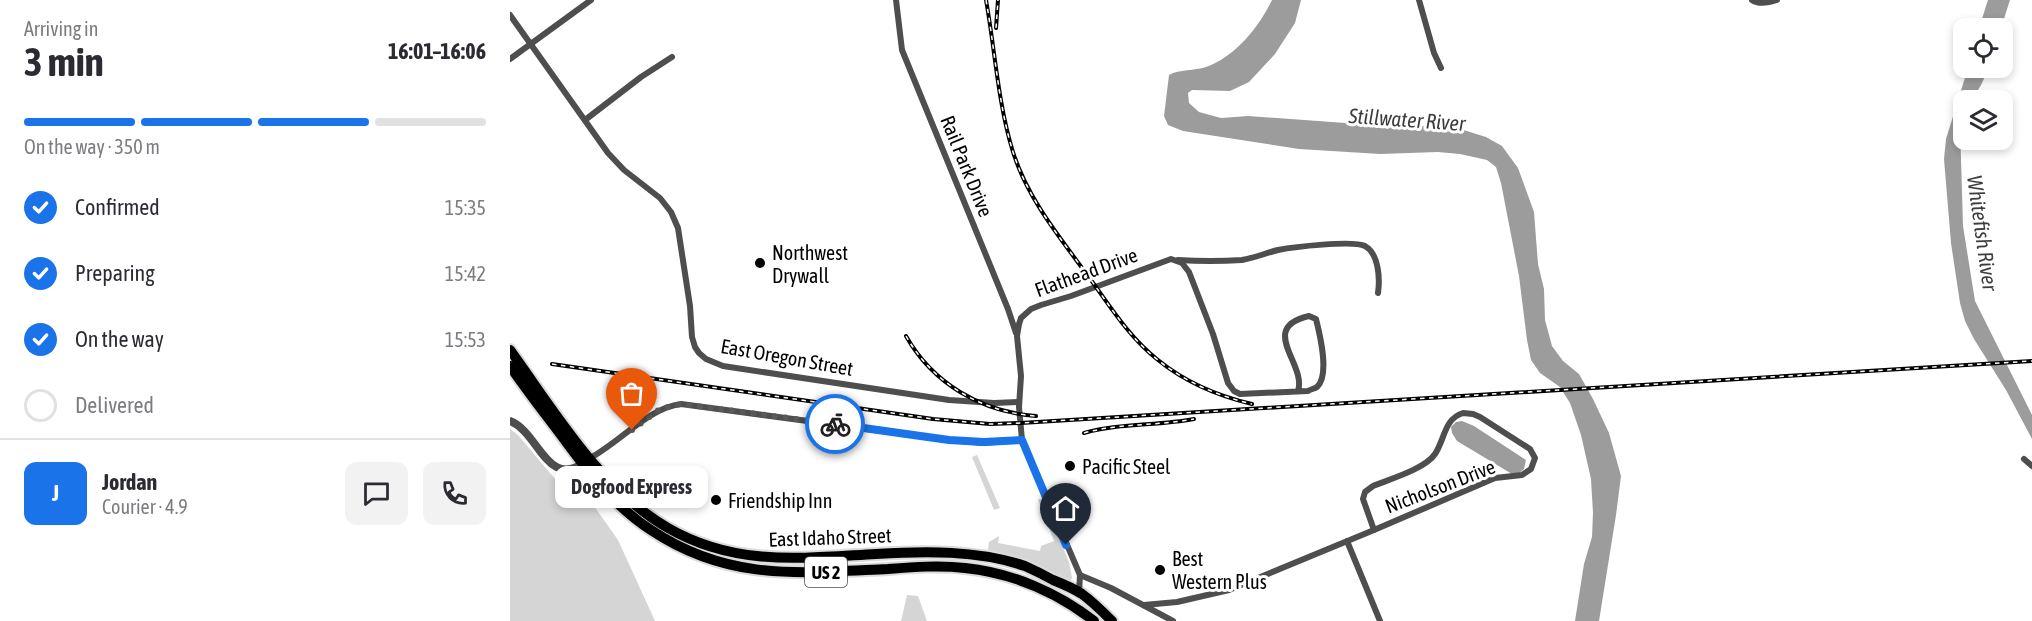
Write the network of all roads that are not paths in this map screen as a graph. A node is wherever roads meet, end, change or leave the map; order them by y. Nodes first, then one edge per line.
1 (591, 0) edge
2 (896, 0) edge
3 (1419, 0) edge
4 (1752, 0) edge
5 (1777, 0) edge
6 (510, 15) edge
7 (530, 44) junction
8 (672, 57) dead end
9 (510, 59) edge
10 (1441, 68) dead end
11 (585, 120) junction
12 (1171, 259) junction
13 (1378, 293) dead end
14 (1018, 342) junction
15 (510, 350) edge
16 (510, 366) edge
17 (1298, 391) junction
18 (1019, 402) junction
19 (510, 422) edge
20 (1022, 440) junction
21 (2024, 459) dead end
22 (586, 461) junction
23 (2032, 466) edge
24 (1374, 530) junction
25 (1347, 541) junction
26 (1080, 575) junction
27 (1079, 592) junction
28 (1138, 603) junction
29 (1094, 621) edge
30 (1112, 621) edge
31 (1173, 621) edge
32 (1380, 621) edge

1 - 7 street
2 - 14 street, Rail Park Drive
3 - 10 street
4 - 5 street
6 - 7 street, East Oregon Street
7 - 9 street
7 - 11 street, East Oregon Street
8 - 11 street
11 - 18 street, East Oregon Street
12 - 13 street
12 - 14 street, Flathead Drive
12 - 17 street
14 - 18 street, Flathead Drive
15 - 22 highway, East Idaho Street / US 2
16 - 22 highway, East Idaho Street / US 2
17 - 17 street
18 - 20 street, Flathead Drive
19 - 22 street
20 - 22 street
20 - 26 street, Flathead Drive
21 - 23 street
22 - 27 highway, East Idaho Street / US 2
22 - 29 highway, East Idaho Street / US 2
24 - 24 street, Nicholson Drive
24 - 25 street, Nicholson Drive
25 - 28 street, Nicholson Drive
25 - 32 street
26 - 27 street
26 - 28 street
27 - 30 highway, East Idaho Street / US 2
28 - 31 street

